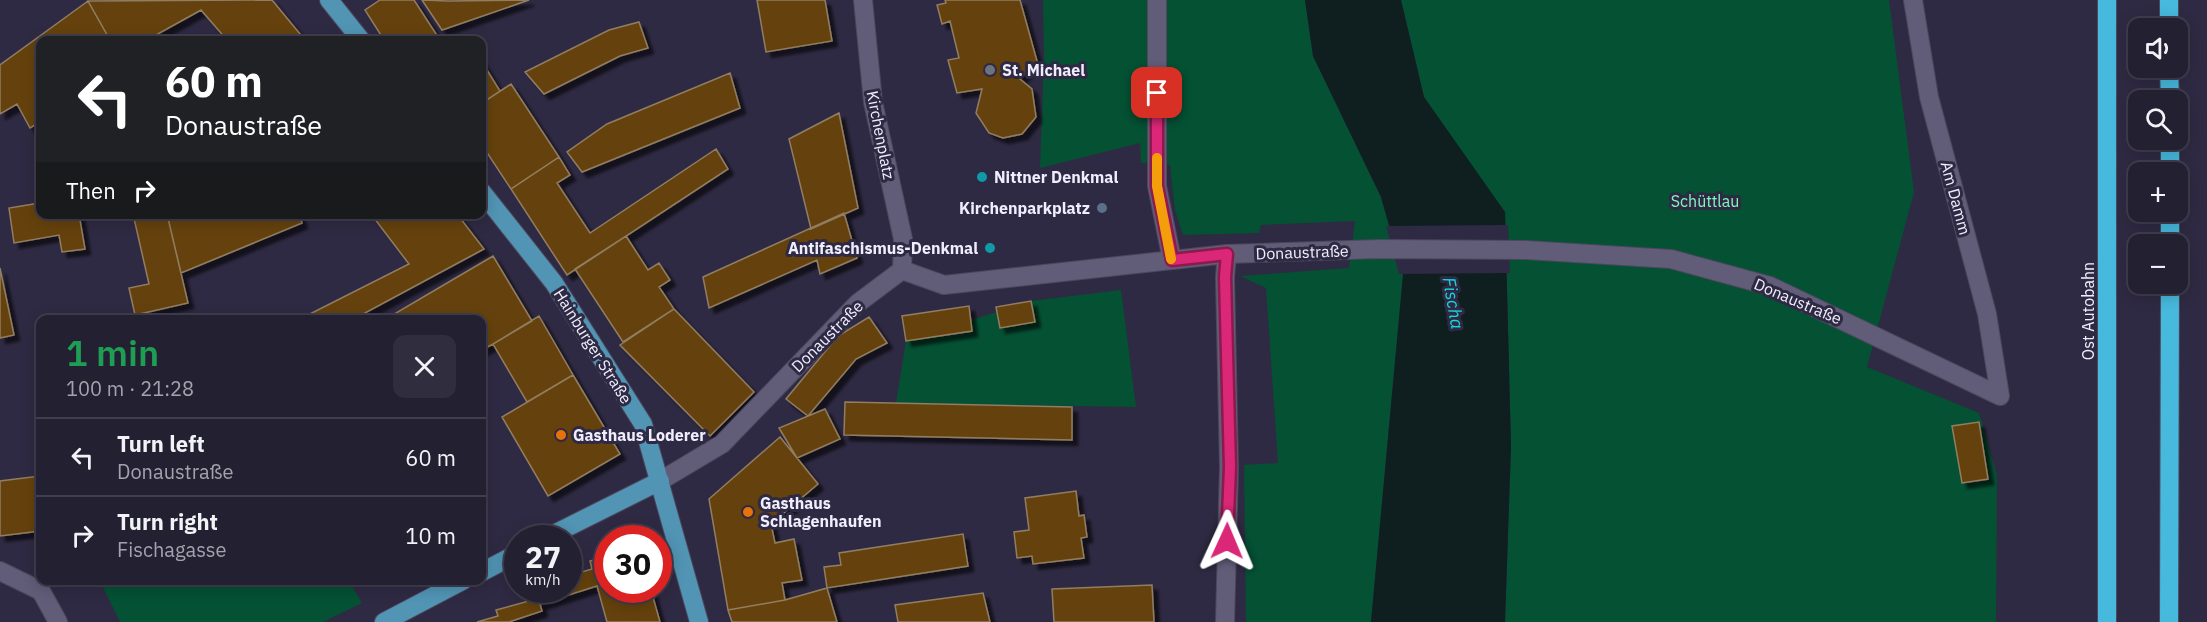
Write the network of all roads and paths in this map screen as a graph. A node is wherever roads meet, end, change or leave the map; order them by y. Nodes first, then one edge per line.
1 (329, 0) edge
2 (862, 0) edge
3 (1157, 0) edge
4 (1913, 0) edge
5 (2107, 0) edge
6 (2169, 0) edge
7 (2169, 18) edge
8 (358, 36) edge
9 (486, 197) edge
10 (1227, 254) junction
11 (1172, 260) junction
12 (902, 270) junction
13 (2170, 294) edge
14 (2000, 396) joint
15 (660, 481) junction
16 (572, 525) edge
17 (504, 560) edge
18 (486, 570) edge
19 (0, 571) edge
20 (454, 585) edge
21 (58, 622) edge
22 (384, 622) edge
23 (699, 622) edge
24 (1225, 622) edge
25 (2107, 622) edge
26 (2169, 622) edge

1 - 8 main road
2 - 12 street, Kirchenplatz
3 - 11 street
4 - 14 street, Am Damm
5 - 25 highway, Ost Autobahn
6 - 7 highway
9 - 15 main road, Hainburger Straße
10 - 11 street, Donaustraße
10 - 14 street, Donaustraße
10 - 24 street
11 - 12 street, Donaustraße
12 - 15 street, Donaustraße
13 - 26 highway
15 - 16 main road
15 - 23 main road, Hainburger Straße
17 - 18 main road
19 - 21 street
20 - 22 main road

